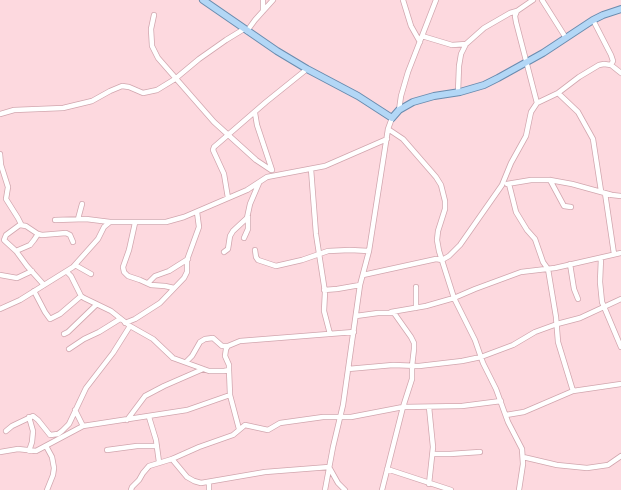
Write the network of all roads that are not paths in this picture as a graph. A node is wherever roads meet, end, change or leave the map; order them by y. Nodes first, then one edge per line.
1 (203, 0) edge
2 (263, 0) edge
3 (273, 0) edge
4 (403, 0) edge
5 (436, 0) edge
6 (532, 0) edge
7 (542, 0) edge
8 (621, 9) edge
9 (263, 11) junction
10 (518, 11) junction
11 (154, 15) dead end
12 (593, 20) junction
13 (246, 30) junction
14 (422, 36) junction
15 (566, 38) junction
16 (420, 42) junction
17 (466, 44) junction
18 (526, 63) junction
19 (611, 65) junction
20 (307, 69) junction
21 (621, 73) edge
22 (175, 79) junction
23 (458, 92) junction
24 (558, 93) junction
25 (537, 103) junction
26 (399, 110) junction
27 (255, 112) junction
28 (0, 114) edge
29 (392, 118) junction
30 (388, 129) junction
31 (227, 134) junction
32 (387, 139) junction
33 (0, 154) edge
34 (311, 169) junction
35 (271, 170) junction
36 (274, 175) junction
37 (550, 180) junction
38 (259, 183) junction
39 (509, 184) junction
40 (502, 185) junction
41 (0, 191) edge
42 (603, 192) junction
43 (6, 195) junction
44 (621, 196) edge
45 (228, 198) junction
46 (82, 204) dead end
47 (571, 207) dead end
48 (197, 212) junction
49 (248, 216) junction
50 (78, 219) junction
51 (55, 220) dead end
52 (110, 222) junction
53 (135, 223) junction
54 (20, 225) junction
55 (38, 234) junction
56 (244, 238) dead end
57 (2, 240) edge
58 (73, 242) dead end
59 (255, 250) dead end
60 (16, 251) junction
61 (369, 251) junction
62 (224, 252) dead end
63 (319, 254) junction
64 (614, 254) junction
65 (621, 254) edge
66 (601, 258) junction
67 (188, 259) junction
68 (442, 260) junction
69 (570, 264) junction
70 (75, 265) junction
71 (548, 269) junction
72 (32, 271) junction
73 (67, 272) junction
74 (91, 274) dead end
75 (0, 275) edge
76 (363, 275) junction
77 (148, 283) junction
78 (44, 285) junction
79 (360, 285) junction
80 (416, 287) dead end
81 (174, 288) junction
82 (324, 290) junction
83 (34, 291) junction
84 (81, 296) junction
85 (454, 298) junction
86 (578, 299) dead end
87 (621, 299) edge
88 (96, 305) junction
89 (416, 308) junction
90 (603, 308) junction
91 (0, 310) edge
92 (391, 312) junction
93 (356, 316) junction
94 (120, 319) junction
95 (125, 323) junction
96 (557, 324) junction
97 (130, 326) junction
98 (354, 332) junction
99 (64, 334) dead end
100 (330, 334) junction
101 (228, 346) junction
102 (621, 348) edge
103 (69, 349) dead end
104 (481, 357) junction
105 (186, 362) junction
106 (412, 366) junction
107 (203, 369) junction
108 (229, 370) junction
109 (348, 370) junction
110 (621, 384) edge
111 (572, 391) junction
112 (230, 395) junction
113 (501, 401) junction
114 (403, 407) junction
115 (429, 407) junction
116 (75, 410) junction
117 (506, 415) junction
118 (29, 417) junction
119 (149, 417) junction
120 (340, 417) junction
121 (126, 420) junction
122 (83, 426) junction
123 (239, 429) junction
124 (6, 431) dead end
125 (46, 446) junction
126 (157, 446) junction
127 (107, 450) dead end
128 (29, 451) junction
129 (0, 452) edge
130 (480, 452) dead end
131 (433, 454) junction
132 (621, 456) edge
133 (523, 457) junction
134 (172, 459) junction
135 (160, 462) junction
136 (329, 467) junction
137 (387, 469) junction
138 (209, 482) junction
139 (429, 484) junction
140 (47, 490) edge
141 (131, 490) edge
142 (208, 490) edge
143 (325, 490) edge
144 (346, 490) edge
145 (382, 490) edge
146 (451, 490) edge
147 (519, 490) edge

1 - 13 main road
2 - 9 street
3 - 9 street
4 - 16 street
5 - 14 street
6 - 10 street
7 - 15 street
8 - 12 main road
9 - 13 street
10 - 17 street
10 - 18 street
11 - 22 street
12 - 15 main road
12 - 19 street
13 - 20 main road
13 - 22 street
14 - 16 street
14 - 17 street
15 - 18 main road
16 - 26 street
17 - 23 street
18 - 23 main road
18 - 25 street
19 - 21 street
19 - 24 street
20 - 27 street
20 - 29 main road
22 - 28 street
22 - 31 street
23 - 26 main road
24 - 25 street
24 - 42 street
25 - 40 street
26 - 29 main road
27 - 31 street
27 - 35 street
29 - 30 street
30 - 32 street
30 - 68 street
31 - 35 street
31 - 45 street
32 - 34 street
32 - 61 street
33 - 43 street
34 - 36 street
34 - 63 street
35 - 36 street
36 - 38 street
37 - 39 street
37 - 42 street
37 - 47 street
38 - 45 street
38 - 49 street
39 - 40 street
39 - 71 street
40 - 68 street
41 - 43 street
42 - 44 street
42 - 64 street
43 - 54 street
45 - 48 street
46 - 50 street
48 - 53 street
48 - 67 street
49 - 56 street
49 - 62 street
50 - 51 street
50 - 52 street
52 - 53 street
52 - 70 street
53 - 77 street
54 - 55 street
54 - 57 street
55 - 58 street
55 - 60 street
57 - 60 street
59 - 63 street
60 - 72 street
61 - 63 street
61 - 76 street
63 - 82 street
64 - 65 street
64 - 66 street
66 - 69 street
66 - 90 street
67 - 77 street
67 - 81 street
68 - 76 street
68 - 85 street
69 - 71 street
69 - 86 street
70 - 73 street
70 - 74 street
71 - 85 street
71 - 96 street
72 - 75 street
72 - 78 street
73 - 78 street
73 - 84 street
76 - 79 street
77 - 81 street
78 - 83 street
79 - 82 street
79 - 93 street
80 - 89 street
81 - 95 street
82 - 100 street
83 - 84 street
83 - 91 street
84 - 88 street
85 - 89 street
85 - 104 street
87 - 90 street
88 - 94 street
88 - 99 street
89 - 92 street
90 - 96 street
90 - 102 street
92 - 93 street
92 - 106 street
93 - 98 street
94 - 95 street
94 - 103 street
95 - 97 street
96 - 104 street
96 - 111 street
97 - 105 street
97 - 116 street
98 - 100 street
98 - 109 street
100 - 101 street
101 - 105 street
101 - 108 street
104 - 106 street
104 - 113 street
105 - 107 street
106 - 109 street
106 - 114 street
107 - 108 street
107 - 121 street
108 - 112 street
109 - 120 street
110 - 111 street
111 - 117 street
112 - 119 street
112 - 123 street
113 - 115 street
113 - 117 street
114 - 115 street
114 - 120 street
114 - 137 street
115 - 131 street
116 - 118 street
116 - 122 street
117 - 133 street
118 - 124 street
118 - 128 street
119 - 121 street
119 - 126 street
120 - 123 street
120 - 136 street
121 - 122 street
122 - 125 street
123 - 134 street
125 - 128 street
125 - 140 street
126 - 127 street
126 - 135 street
128 - 129 street
130 - 131 street
131 - 139 street
132 - 133 street
133 - 147 street
134 - 135 street
134 - 138 street
135 - 141 street
136 - 138 street
136 - 143 street
136 - 144 street
137 - 139 street
137 - 145 street
138 - 142 street
139 - 146 street

